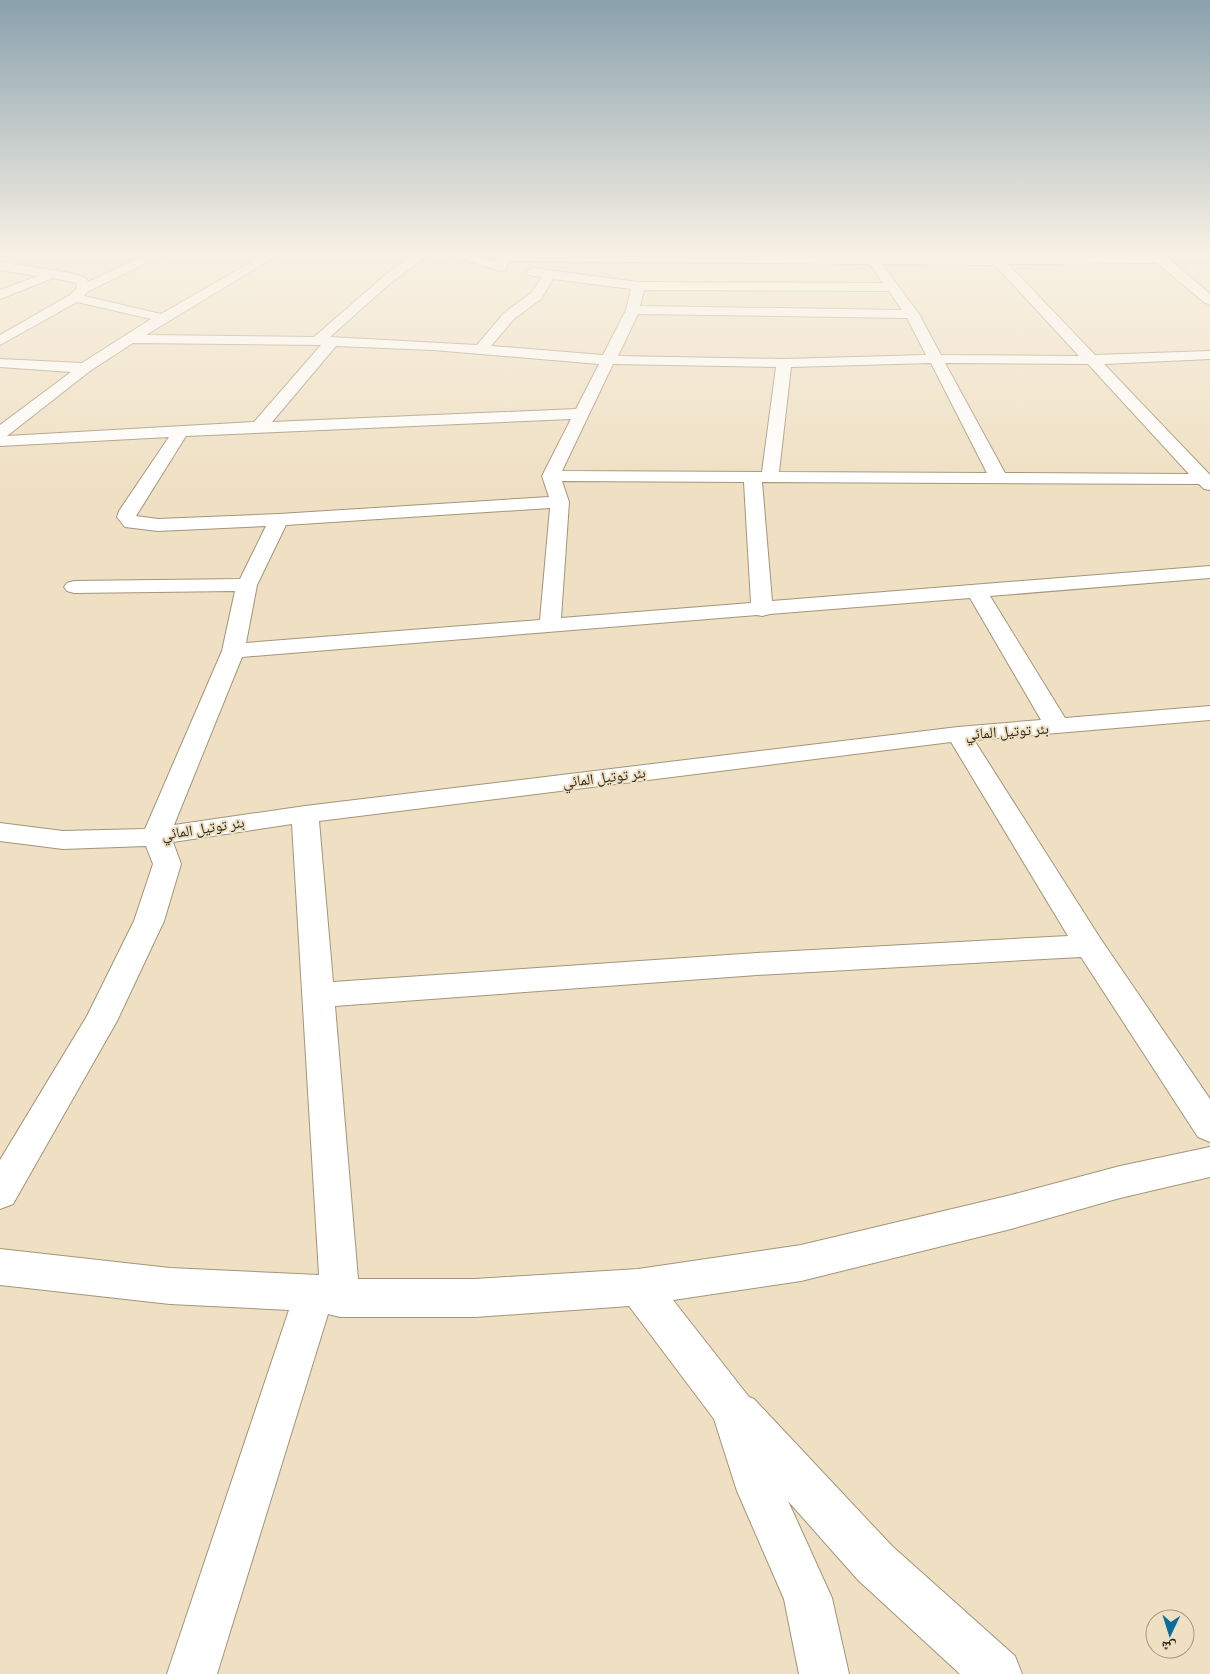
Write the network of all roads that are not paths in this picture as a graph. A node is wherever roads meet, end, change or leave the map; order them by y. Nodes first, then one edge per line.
1 (16, 331) edge
2 (144, 331) edge
3 (335, 331) edge
4 (496, 331) edge
5 (622, 331) edge
6 (921, 331) edge
7 (1064, 331) edge
8 (132, 339) junction
9 (0, 341) edge
10 (325, 342) junction
11 (481, 349) junction
12 (1210, 355) edge
13 (935, 359) junction
14 (607, 360) junction
15 (1091, 360) junction
16 (0, 363) edge
17 (784, 363) junction
18 (85, 368) junction
19 (582, 414) junction
20 (259, 427) junction
21 (181, 431) junction
22 (0, 434) edge
23 (0, 440) edge
24 (551, 476) junction
25 (762, 476) junction
26 (998, 477) junction
27 (1207, 482) edge
28 (560, 502) junction
29 (279, 520) junction
30 (1210, 572) edge
31 (247, 585) junction
32 (74, 587) dead end
33 (977, 592) junction
34 (762, 610) junction
35 (550, 624) junction
36 (233, 651) junction
37 (1210, 714) edge
38 (1058, 727) junction
39 (958, 734) junction
40 (305, 814) junction
41 (0, 832) edge
42 (156, 835) junction
43 (1089, 946) junction
44 (319, 995) junction
45 (1210, 1127) edge
46 (1210, 1162) edge
47 (0, 1193) edge
48 (0, 1267) edge
49 (638, 1288) junction
50 (328, 1295) junction
51 (732, 1407) junction
52 (192, 1674) edge
53 (824, 1674) edge
54 (996, 1674) edge

1 - 9 street
2 - 8 street
3 - 10 street
4 - 11 street
5 - 14 street
6 - 13 street
7 - 15 street
8 - 10 street
8 - 18 street
10 - 11 street
10 - 20 street
11 - 14 street
12 - 15 street
13 - 15 street
13 - 17 street
13 - 26 street
14 - 17 street
14 - 19 street
15 - 27 street
16 - 18 street
17 - 25 street
18 - 22 street
19 - 20 street
19 - 24 street
20 - 21 street
21 - 23 street
21 - 29 street
24 - 25 street
24 - 28 street
25 - 26 street
25 - 34 street
26 - 27 street
28 - 29 street
28 - 35 street
29 - 31 street
30 - 33 street
31 - 32 street
31 - 36 street
33 - 34 street
33 - 38 street
34 - 35 street
35 - 36 street
36 - 42 street
37 - 38 street, بئر توتيل المائي
38 - 39 street, بئر توتيل المائي
39 - 40 street, بئر توتيل المائي
39 - 43 street
40 - 42 street, بئر توتيل المائي
40 - 44 street
41 - 42 street, بئر توتيل المائي
42 - 47 street
43 - 44 street
43 - 45 street
44 - 50 street
46 - 49 street
48 - 50 street
49 - 50 street
49 - 51 street
50 - 52 street
51 - 53 street
51 - 54 street

